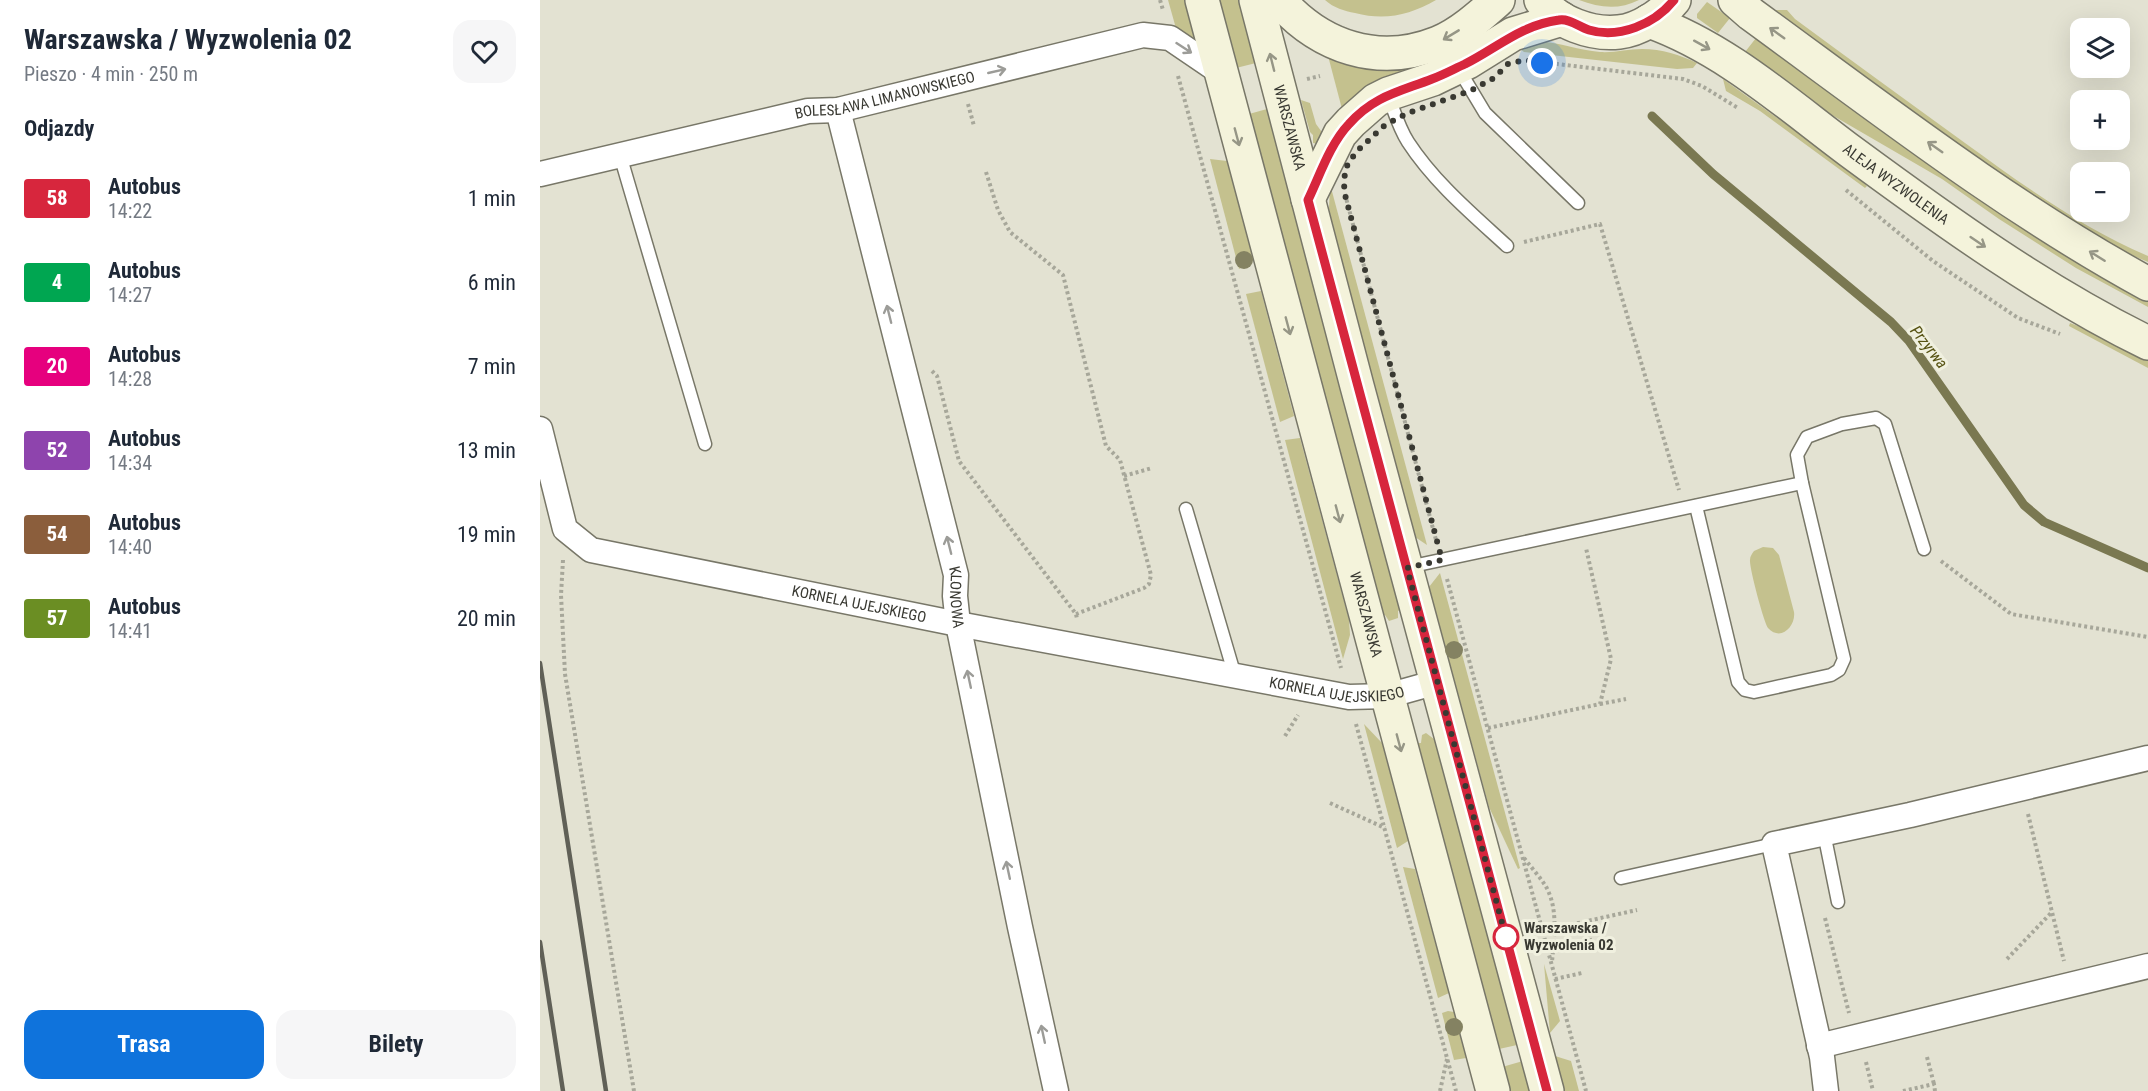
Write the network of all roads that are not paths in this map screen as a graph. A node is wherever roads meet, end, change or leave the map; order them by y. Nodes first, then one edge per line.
1 (1202, 0) edge
2 (1256, 0) edge
3 (1279, 0) edge
4 (1498, 0) edge
5 (1674, 0) edge
6 (1735, 0) edge
7 (1551, 10) edge
8 (1649, 21) junction
9 (1457, 67) junction
10 (1220, 72) junction
11 (1388, 94) junction
12 (838, 110) junction
13 (620, 155) junction
14 (540, 174) edge
15 (1308, 200) junction
16 (1578, 203) dead end
17 (1507, 246) road end
18 (2148, 284) edge
19 (2145, 340) edge
20 (540, 429) edge
21 (705, 444) dead end
22 (1802, 483) junction
23 (1690, 507) junction
24 (1186, 509) dead end
25 (1924, 549) road end
26 (1407, 568) junction
27 (958, 624) junction
28 (1235, 676) junction
29 (1437, 682) junction
30 (1387, 696) junction
31 (2148, 758) edge
32 (1824, 833) junction
33 (1774, 844) junction
34 (1621, 878) dead end
35 (1838, 902) dead end
36 (2148, 966) edge
37 (1819, 1046) junction
38 (1056, 1091) edge
39 (1493, 1091) edge
40 (1547, 1091) edge
41 (1826, 1091) edge

1 - 10 main road, WARSZAWSKA
15 -> 2 main road, WARSZAWSKA
4 -> 3 main road
5 - 8 main road
18 -> 6 main road
7 - 8 main road
7 - 9 main road
8 -> 19 main road, ALEJA WYZWOLENIA
9 - 11 main road
9 - 16 lane
12 -> 10 street, BOLESŁAWA LIMANOWSKIEGO
10 -> 30 main road, WARSZAWSKA
11 - 15 main road
11 - 17 lane
12 - 13 street, BOLESŁAWA LIMANOWSKIEGO
27 -> 12 street, KLONOWA
13 - 14 street, BOLESŁAWA LIMANOWSKIEGO
13 - 21 lane
15 - 26 main road, WARSZAWSKA
20 - 27 street, KORNELA UJEJSKIEGO
22 - 23 lane
22 - 23 lane
22 - 25 lane
23 - 26 lane
24 - 28 lane
26 - 29 main road, WARSZAWSKA
27 - 28 street, KORNELA UJEJSKIEGO
38 -> 27 street, KLONOWA
28 - 30 street, KORNELA UJEJSKIEGO
29 - 30 street, KORNELA UJEJSKIEGO
29 - 40 main road, WARSZAWSKA
30 -> 39 main road, WARSZAWSKA
31 - 32 street
32 - 33 street
32 - 35 lane
33 - 34 lane
33 - 37 street
36 - 37 street
37 - 41 street

